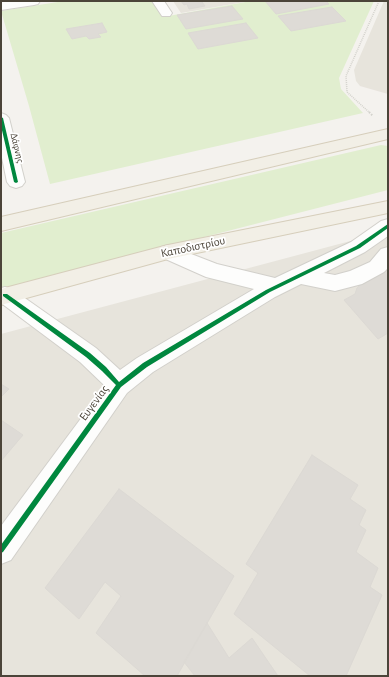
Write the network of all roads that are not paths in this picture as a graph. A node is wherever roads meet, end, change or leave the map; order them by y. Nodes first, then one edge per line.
1 (34, 1) edge
2 (158, 1) edge
3 (1, 6) edge
4 (166, 13) dead end
5 (1, 118) edge
6 (387, 136) edge
7 (16, 182) dead end
8 (388, 207) edge
9 (1, 224) edge
10 (388, 226) edge
11 (168, 252) junction
12 (388, 254) edge
13 (300, 276) junction
14 (276, 287) junction
15 (3, 296) edge
16 (119, 385) junction
17 (1, 550) edge

1 - 3 street
2 - 4 street
5 - 7 street, Δάφνης
6 - 9 main road
8 - 11 main road, Καποδιστρίου
10 - 13 street
11 - 14 street
11 - 15 main road, Καποδιστρίου
12 - 13 street
13 - 14 street
14 - 16 street
15 - 16 street, Ευγενίας
16 - 17 street, Ευγενίας

